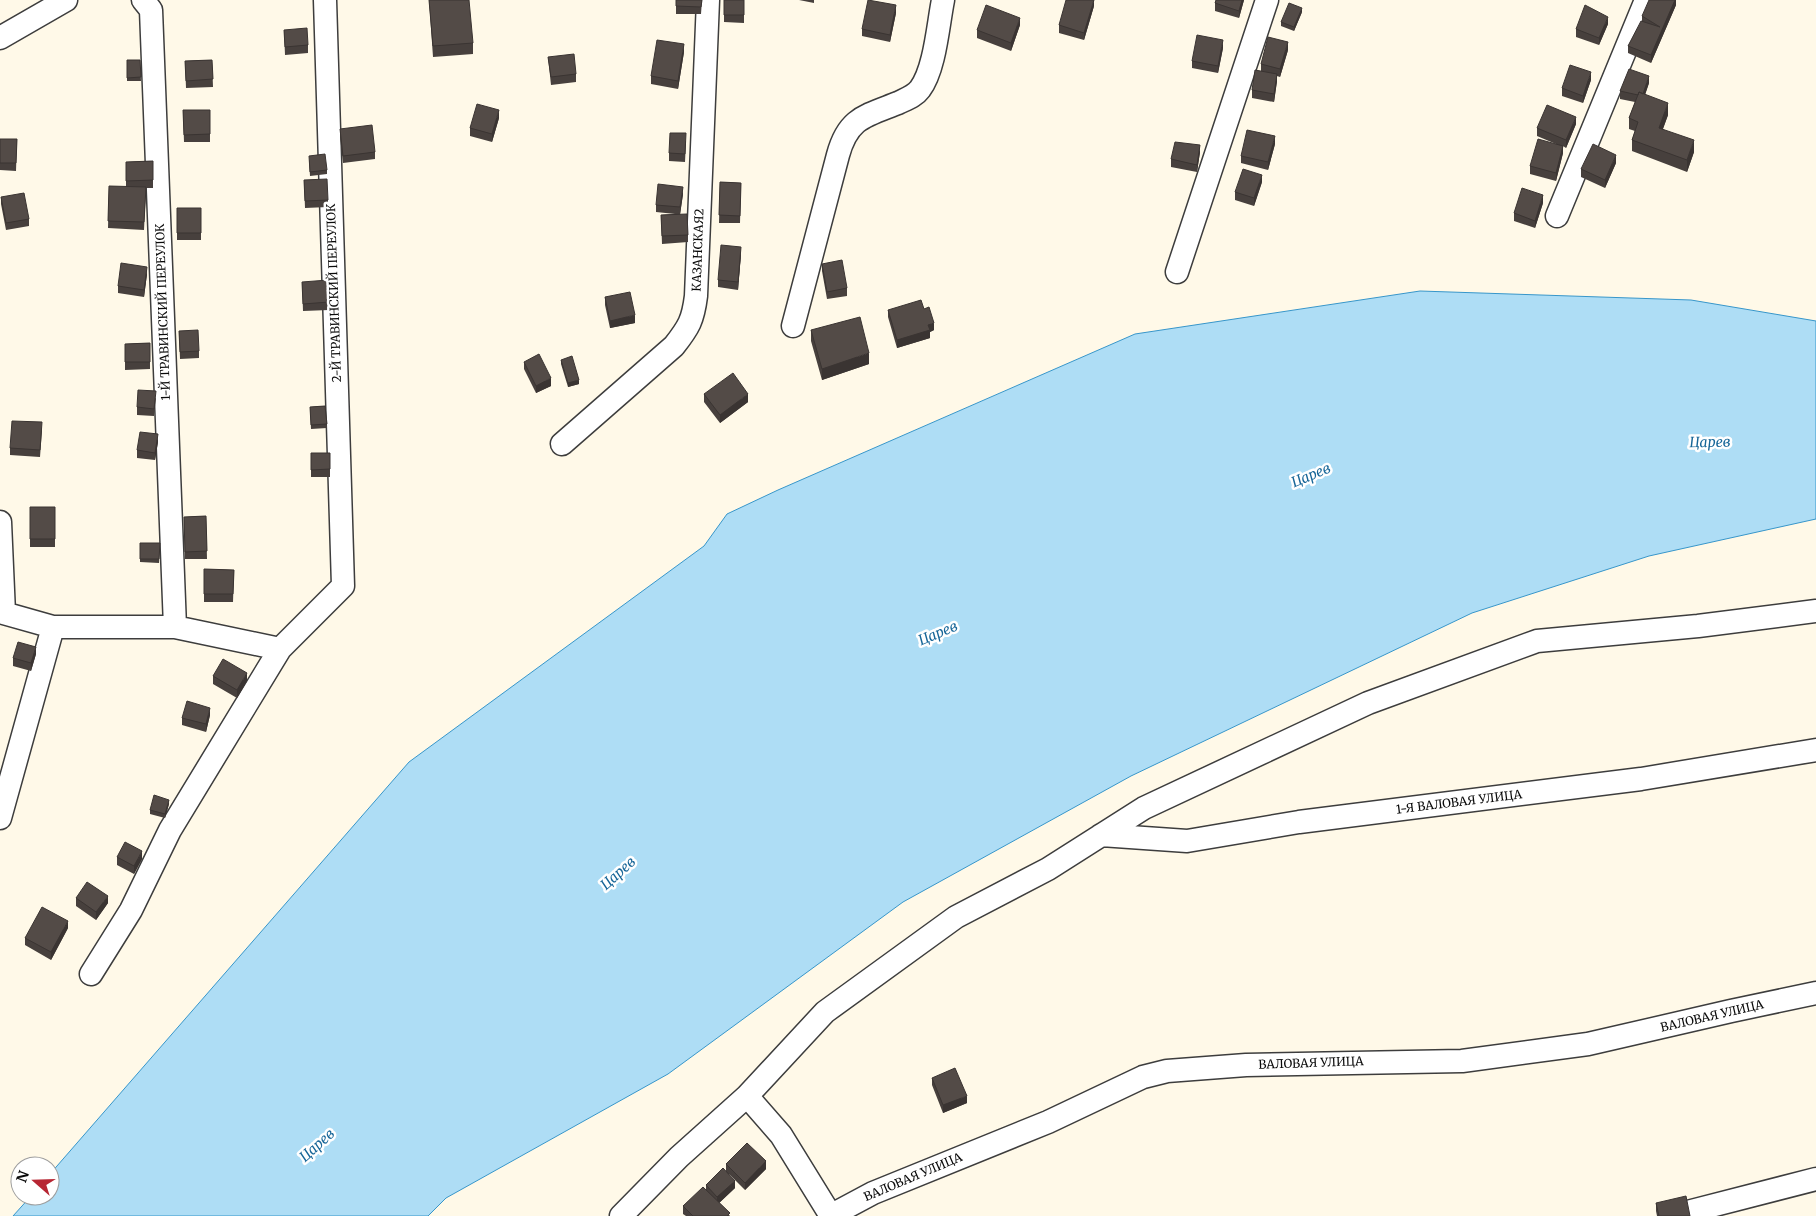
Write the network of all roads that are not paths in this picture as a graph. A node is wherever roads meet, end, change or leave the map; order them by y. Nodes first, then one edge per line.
1 (143, 0) edge
2 (325, 0) edge
3 (708, 0) edge
4 (943, 0) edge
5 (1267, 0) edge
6 (1646, 0) edge
7 (59, 2) edge
8 (0, 38) edge
9 (1558, 216) dead end
10 (1177, 272) dead end
11 (793, 326) dead end
12 (562, 444) dead end
13 (0, 522) edge
14 (1816, 611) edge
15 (2, 612) edge
16 (175, 627) junction
17 (53, 628) junction
18 (280, 649) junction
19 (1816, 750) edge
20 (0, 818) edge
21 (1102, 836) junction
22 (91, 974) dead end
23 (1816, 993) edge
24 (747, 1096) junction
25 (1816, 1179) edge
26 (621, 1216) edge
27 (830, 1216) edge
28 (1672, 1216) edge

1 - 16 street, 1-Й ТРАВИНСКИЙ ПЕРЕУЛОК
2 - 18 street, 2-Й ТРАВИНСКИЙ ПЕРЕУЛОК
3 - 12 street, КАЗАНСКАЯ2
4 - 11 street
5 - 10 street
6 - 9 street
7 - 8 street
13 - 15 street
14 - 21 street
15 - 17 street
16 - 17 street
16 - 18 street
17 - 20 street
18 - 22 street
19 - 21 street, 1-Я ВАЛОВАЯ УЛИЦА
21 - 24 street
23 - 27 street, ВАЛОВАЯ УЛИЦА
24 - 26 street
24 - 27 street
25 - 28 street

